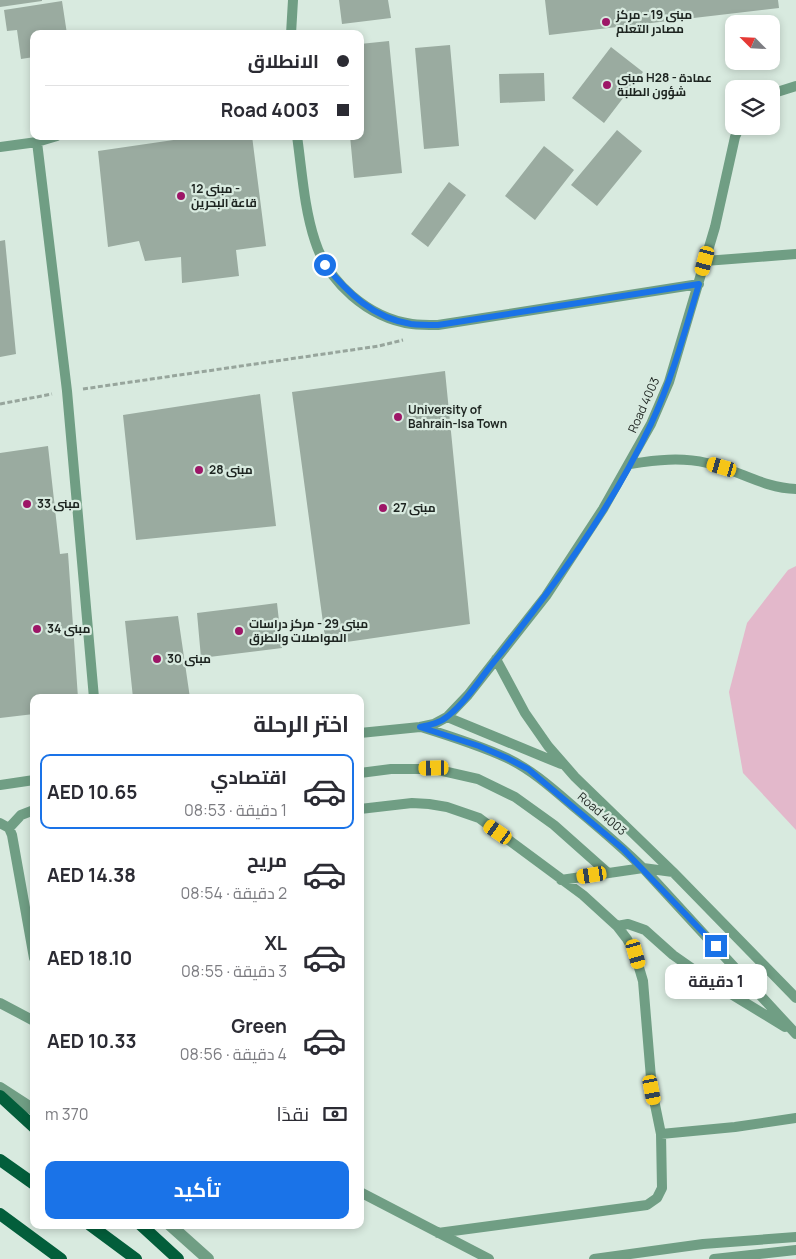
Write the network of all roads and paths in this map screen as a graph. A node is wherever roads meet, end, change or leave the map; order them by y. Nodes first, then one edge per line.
1 (293, 0) edge
2 (291, 30) edge
3 (796, 86) edge
4 (780, 91) edge
5 (736, 135) edge
6 (44, 140) edge
7 (298, 140) edge
8 (37, 142) junction
9 (0, 147) edge
10 (796, 254) edge
11 (705, 261) junction
12 (699, 284) junction
13 (406, 340) dead end
14 (68, 391) junction
15 (0, 404) edge
16 (630, 464) junction
17 (796, 489) edge
18 (496, 659) junction
19 (94, 694) edge
20 (447, 717) junction
21 (420, 727) junction
22 (364, 733) edge
23 (564, 765) junction
24 (364, 772) edge
25 (30, 781) edge
26 (0, 785) edge
27 (364, 809) edge
28 (30, 812) edge
29 (5, 826) edge
30 (642, 868) junction
31 (673, 872) junction
32 (608, 873) junction
33 (561, 880) junction
34 (617, 926) junction
35 (30, 940) edge
36 (796, 998) edge
37 (0, 1003) edge
38 (30, 1018) edge
39 (796, 1034) edge
40 (0, 1088) edge
41 (0, 1096) edge
42 (30, 1107) edge
43 (796, 1118) edge
44 (30, 1123) edge
45 (660, 1134) junction
46 (0, 1160) edge
47 (30, 1181) edge
48 (364, 1194) edge
49 (0, 1214) edge
50 (95, 1229) edge
51 (145, 1229) edge
52 (174, 1229) edge
53 (438, 1234) junction
54 (796, 1237) edge
55 (796, 1250) edge
56 (61, 1259) edge
57 (136, 1259) edge
58 (178, 1259) edge
59 (208, 1259) edge
60 (490, 1259) edge
61 (594, 1259) edge
62 (714, 1259) edge

1 - 2 lane
3 - 4 lane
5 - 11 lane, Road 4003
6 - 8 lane
7 - 12 lane
8 - 9 lane
8 - 14 lane
10 - 11 lane
11 - 12 lane, Road 4003
12 - 16 lane, Road 4003
13 - 14 path
14 - 15 path
14 - 19 lane
16 - 17 lane
16 - 18 lane, Road 4003
18 - 20 lane, Road 4003
18 - 23 lane, Road 4003
20 - 21 lane, Road 4003
20 - 23 lane
21 - 22 lane, Road 4003
21 - 30 lane, Road 4003
23 - 31 lane, Road 4003
24 - 32 lane
25 - 26 lane
27 - 33 lane
28 - 29 lane
29 - 35 lane
30 - 31 lane
30 - 32 lane
30 - 39 lane, Road 4003
31 - 36 lane, Road 4003
32 - 33 lane
33 - 34 lane
34 - 39 lane
34 - 45 lane
37 - 38 lane
40 - 42 street
41 - 44 main road
43 - 45 lane
45 - 53 lane
46 - 47 main road
48 - 53 lane
49 - 56 main road
50 - 57 main road
51 - 58 main road
52 - 59 street
53 - 60 lane
54 - 61 lane
55 - 62 lane

